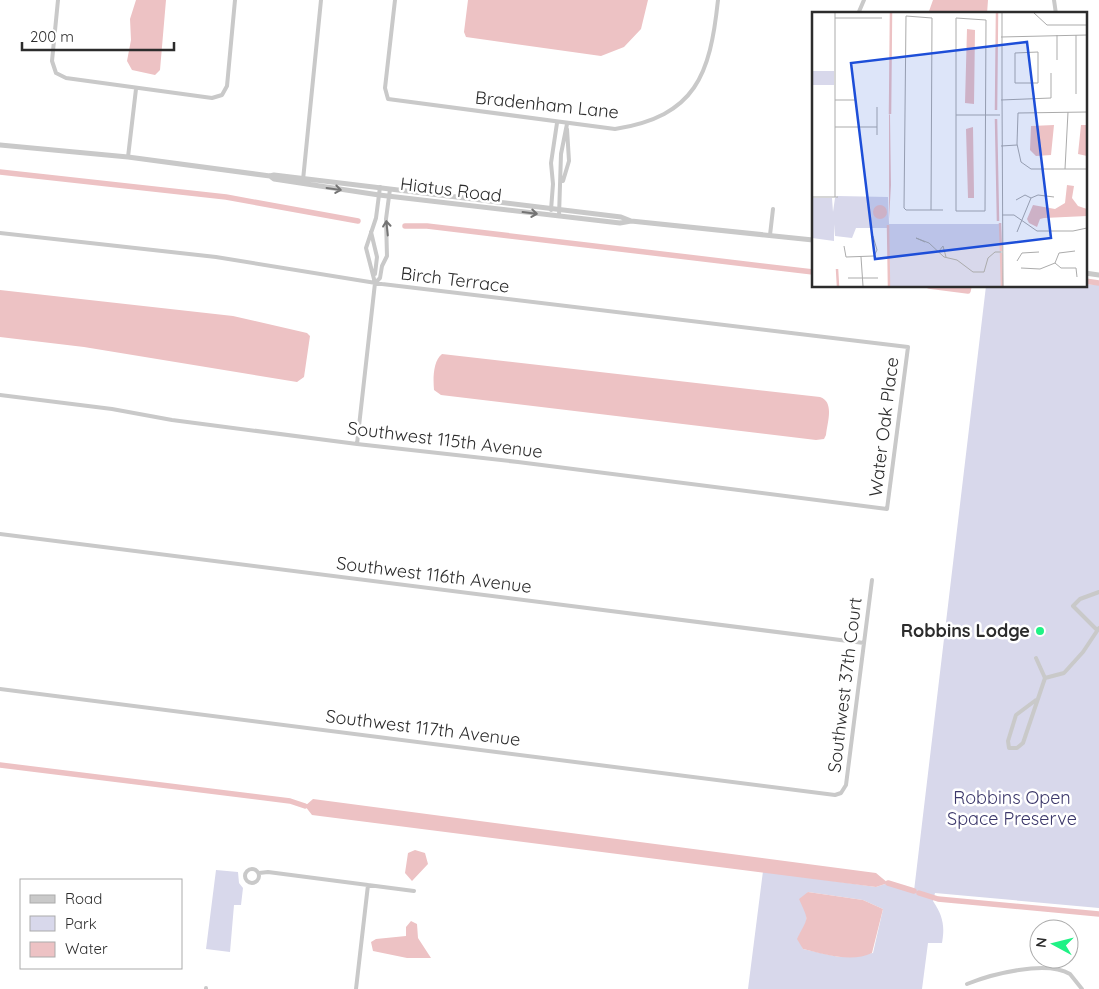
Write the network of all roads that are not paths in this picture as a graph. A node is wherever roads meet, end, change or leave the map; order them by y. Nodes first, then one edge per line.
1 (58, 0) edge
2 (235, 0) edge
3 (321, 0) edge
4 (396, 0) edge
5 (718, 0) edge
6 (864, 0) edge
7 (859, 12) edge
8 (136, 89) junction
9 (557, 122) junction
10 (567, 124) junction
11 (0, 145) edge
12 (553, 155) junction
13 (561, 156) junction
14 (568, 156) junction
15 (128, 157) junction
16 (303, 181) junction
17 (562, 186) junction
18 (380, 187) junction
19 (390, 189) junction
20 (379, 195) junction
21 (389, 196) junction
22 (551, 209) junction
23 (773, 209) dead end
24 (559, 213) junction
25 (550, 215) junction
26 (371, 232) junction
27 (0, 233) edge
28 (770, 235) junction
29 (812, 240) edge
30 (388, 256) junction
31 (377, 257) junction
32 (1086, 273) edge
33 (1099, 275) edge
34 (374, 276) junction
35 (375, 283) junction
36 (908, 347) joint
37 (0, 395) edge
38 (357, 444) junction
39 (888, 509) joint
40 (0, 534) edge
41 (872, 580) dead end
42 (1099, 592) edge
43 (1098, 629) edge
44 (864, 643) junction
45 (1036, 658) dead end
46 (1045, 678) junction
47 (0, 689) edge
48 (1036, 700) junction
49 (841, 793) joint
50 (259, 873) dead end
51 (368, 885) junction
52 (414, 890) dead end
53 (967, 984) dead end
54 (356, 989) edge
55 (1082, 989) edge

1 - 8 street
2 - 8 street
3 - 16 street
4 - 9 street, Bradenham Lane
5 - 10 street, Bradenham Lane
6 - 7 street
8 - 15 street
9 - 10 street, Bradenham Lane
9 - 12 street
10 - 13 street
10 - 14 street
11 - 15 street, Hiatus Road
12 - 13 street
12 - 22 street
13 - 14 street
13 - 17 street
14 - 17 street
15 - 16 street, Hiatus Road
16 - 18 street, Hiatus Road
16 -> 20 street, Hiatus Road
17 - 24 street
18 - 19 street, Hiatus Road
18 - 20 street
19 - 21 street
19 - 22 street, Hiatus Road
20 - 21 street, Hiatus Road
20 - 26 street
21 -> 25 street, Hiatus Road
30 -> 21 street
22 - 24 street, Hiatus Road
22 - 25 street
23 - 28 street
24 - 25 street, Hiatus Road
24 - 28 street, Hiatus Road
26 - 31 street
26 - 34 street
27 - 35 street, Birch Terrace
28 - 29 street, Hiatus Road
30 - 31 street
30 - 35 street
31 - 34 street
32 - 33 street
34 - 35 street
35 - 36 street, Birch Terrace
35 - 38 street
36 - 39 street, Water Oak Place
37 - 38 street, Southwest 115th Avenue
38 - 39 street, Southwest 115th Avenue
40 - 44 street, Southwest 116th Avenue
41 - 44 street, Southwest 37th Court
42 - 43 street
43 - 46 street
44 - 49 street, Southwest 37th Court
45 - 46 street
46 - 48 street
47 - 49 street, Southwest 117th Avenue
48 - 48 street
50 - 51 street
51 - 52 street
51 - 54 street
53 - 55 street

